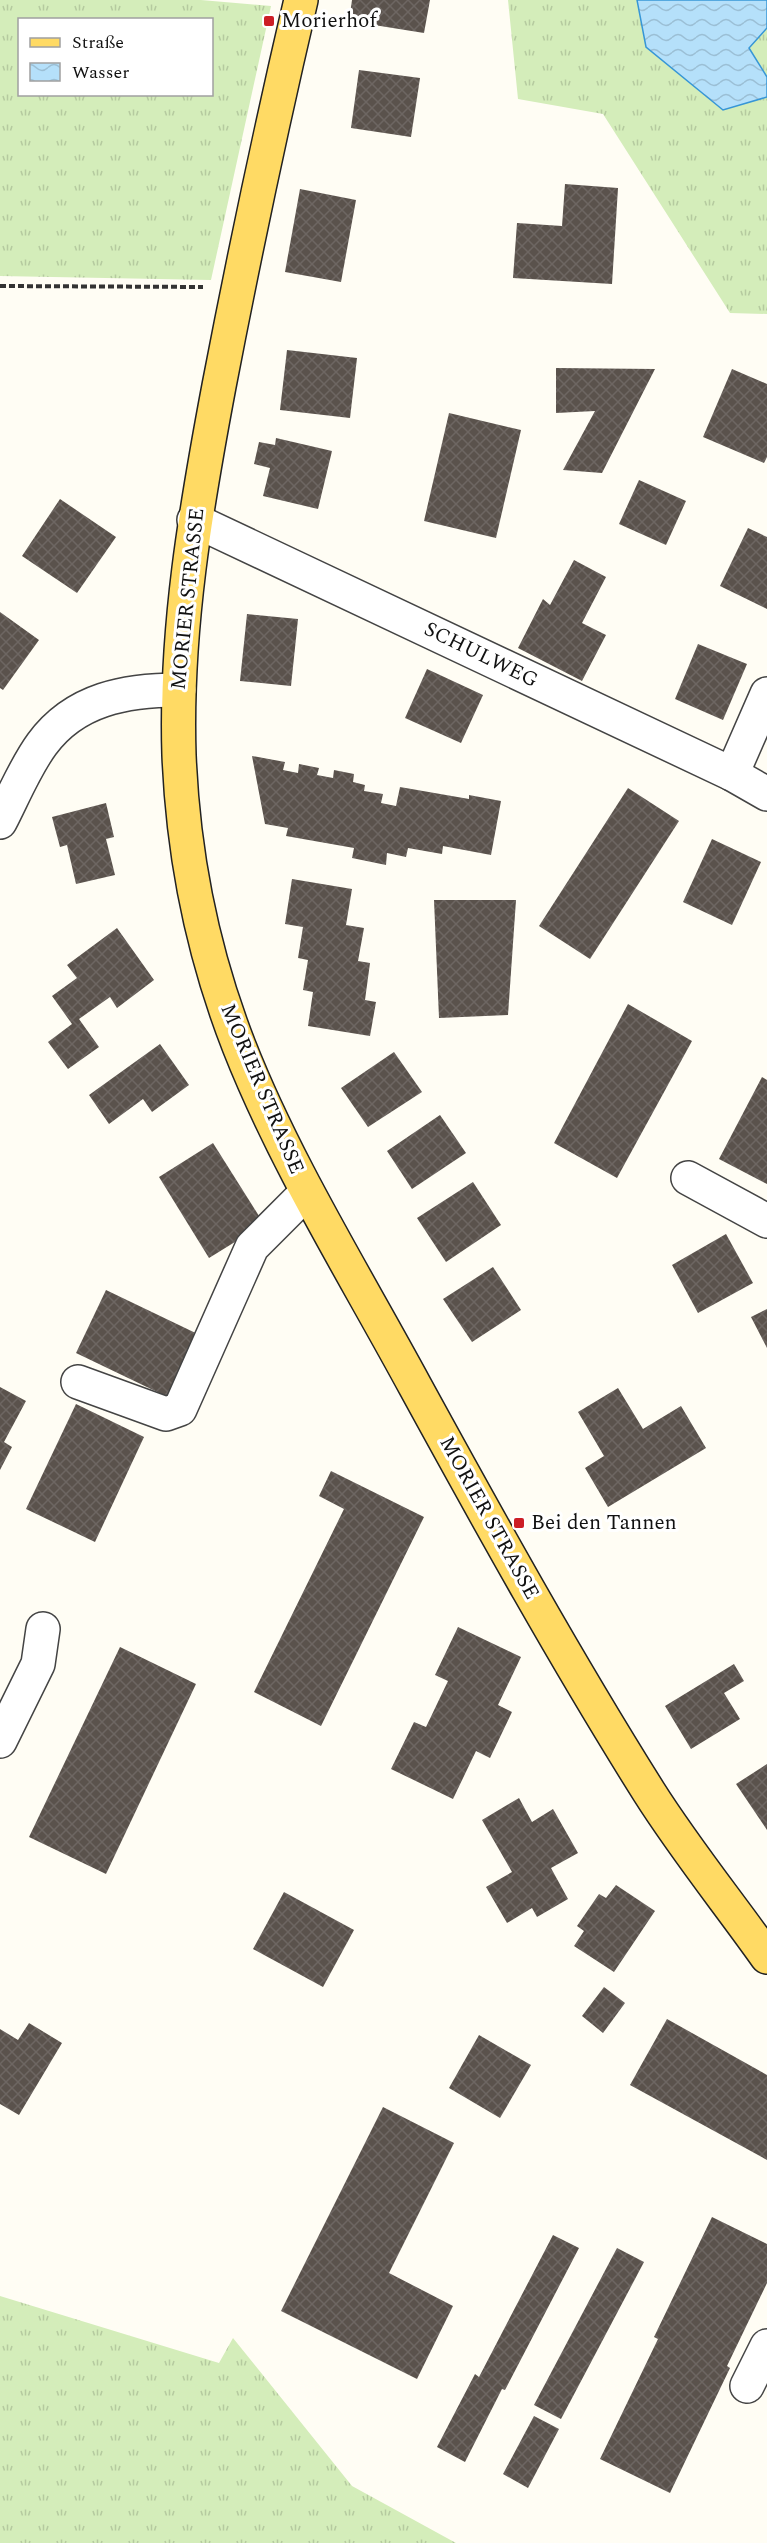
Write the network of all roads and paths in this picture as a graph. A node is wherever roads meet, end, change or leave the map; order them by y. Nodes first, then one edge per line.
1 (301, 0) edge
2 (0, 286) edge
3 (239, 287) junction
4 (194, 520) junction
5 (179, 690) junction
6 (767, 694) edge
7 (732, 774) junction
8 (767, 794) edge
9 (0, 822) edge
10 (688, 1178) dead end
11 (307, 1192) junction
12 (767, 1221) edge
13 (78, 1382) dead end
14 (43, 1629) dead end
15 (0, 1741) edge
16 (767, 1957) edge
17 (767, 2346) edge
18 (747, 2386) dead end

1 - 3 main road, MORIER STRASSE
2 - 3 path
3 - 4 main road, MORIER STRASSE
4 - 5 main road, MORIER STRASSE
4 - 7 street, SCHULWEG
5 - 9 street
5 - 11 main road, MORIER STRASSE
6 - 7 street
7 - 8 street, SCHULWEG
10 - 12 street
11 - 13 street
11 - 16 main road, MORIER STRASSE
14 - 15 street
17 - 18 street

